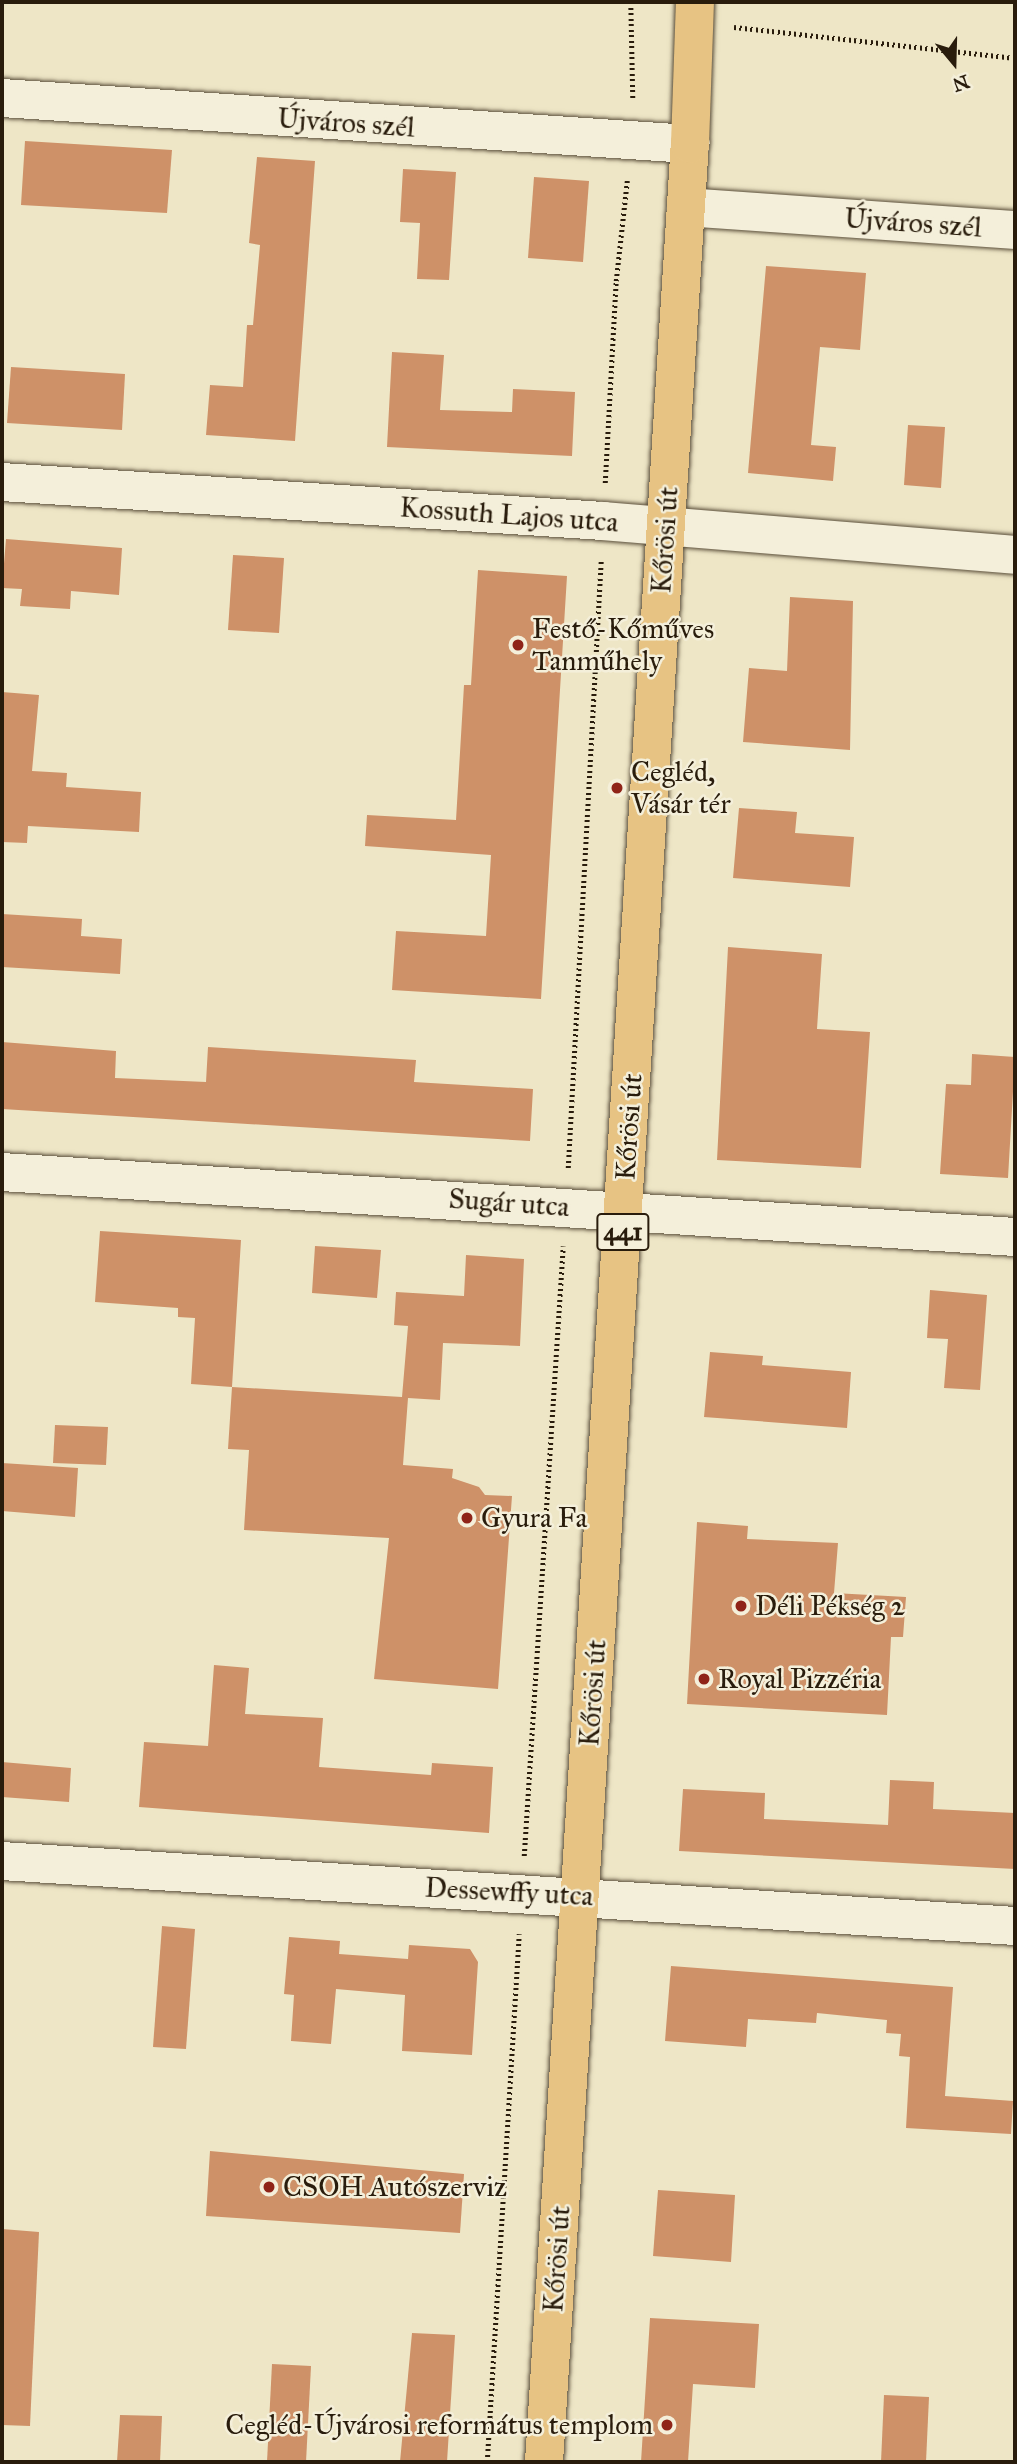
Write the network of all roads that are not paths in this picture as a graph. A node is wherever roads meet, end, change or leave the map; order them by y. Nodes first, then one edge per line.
1 (695, 12) edge
2 (2, 98) edge
3 (690, 144) junction
4 (686, 207) junction
5 (1015, 230) edge
6 (2, 482) edge
7 (666, 526) junction
8 (1015, 555) edge
9 (2, 1172) edge
10 (624, 1210) junction
11 (1015, 1237) edge
12 (2, 1861) edge
13 (580, 1896) junction
14 (1015, 1926) edge
15 (544, 2462) edge

1 - 3 main road, Kőrösi út / 441
2 - 3 street, Újváros szél
3 - 4 main road, Kőrösi út / 441
4 - 5 street, Újváros szél
4 - 7 main road, Kőrösi út / 441
6 - 7 street, Kossuth Lajos utca
7 - 8 street, Kossuth Lajos utca
7 - 10 main road, Kőrösi út / 441
9 - 10 street, Sugár utca
10 - 11 street, Sugár utca
10 - 13 main road, Kőrösi út / 441
12 - 13 street, Dessewffy utca
13 - 14 street, Dessewffy utca
13 - 15 main road, Kőrösi út / 441

